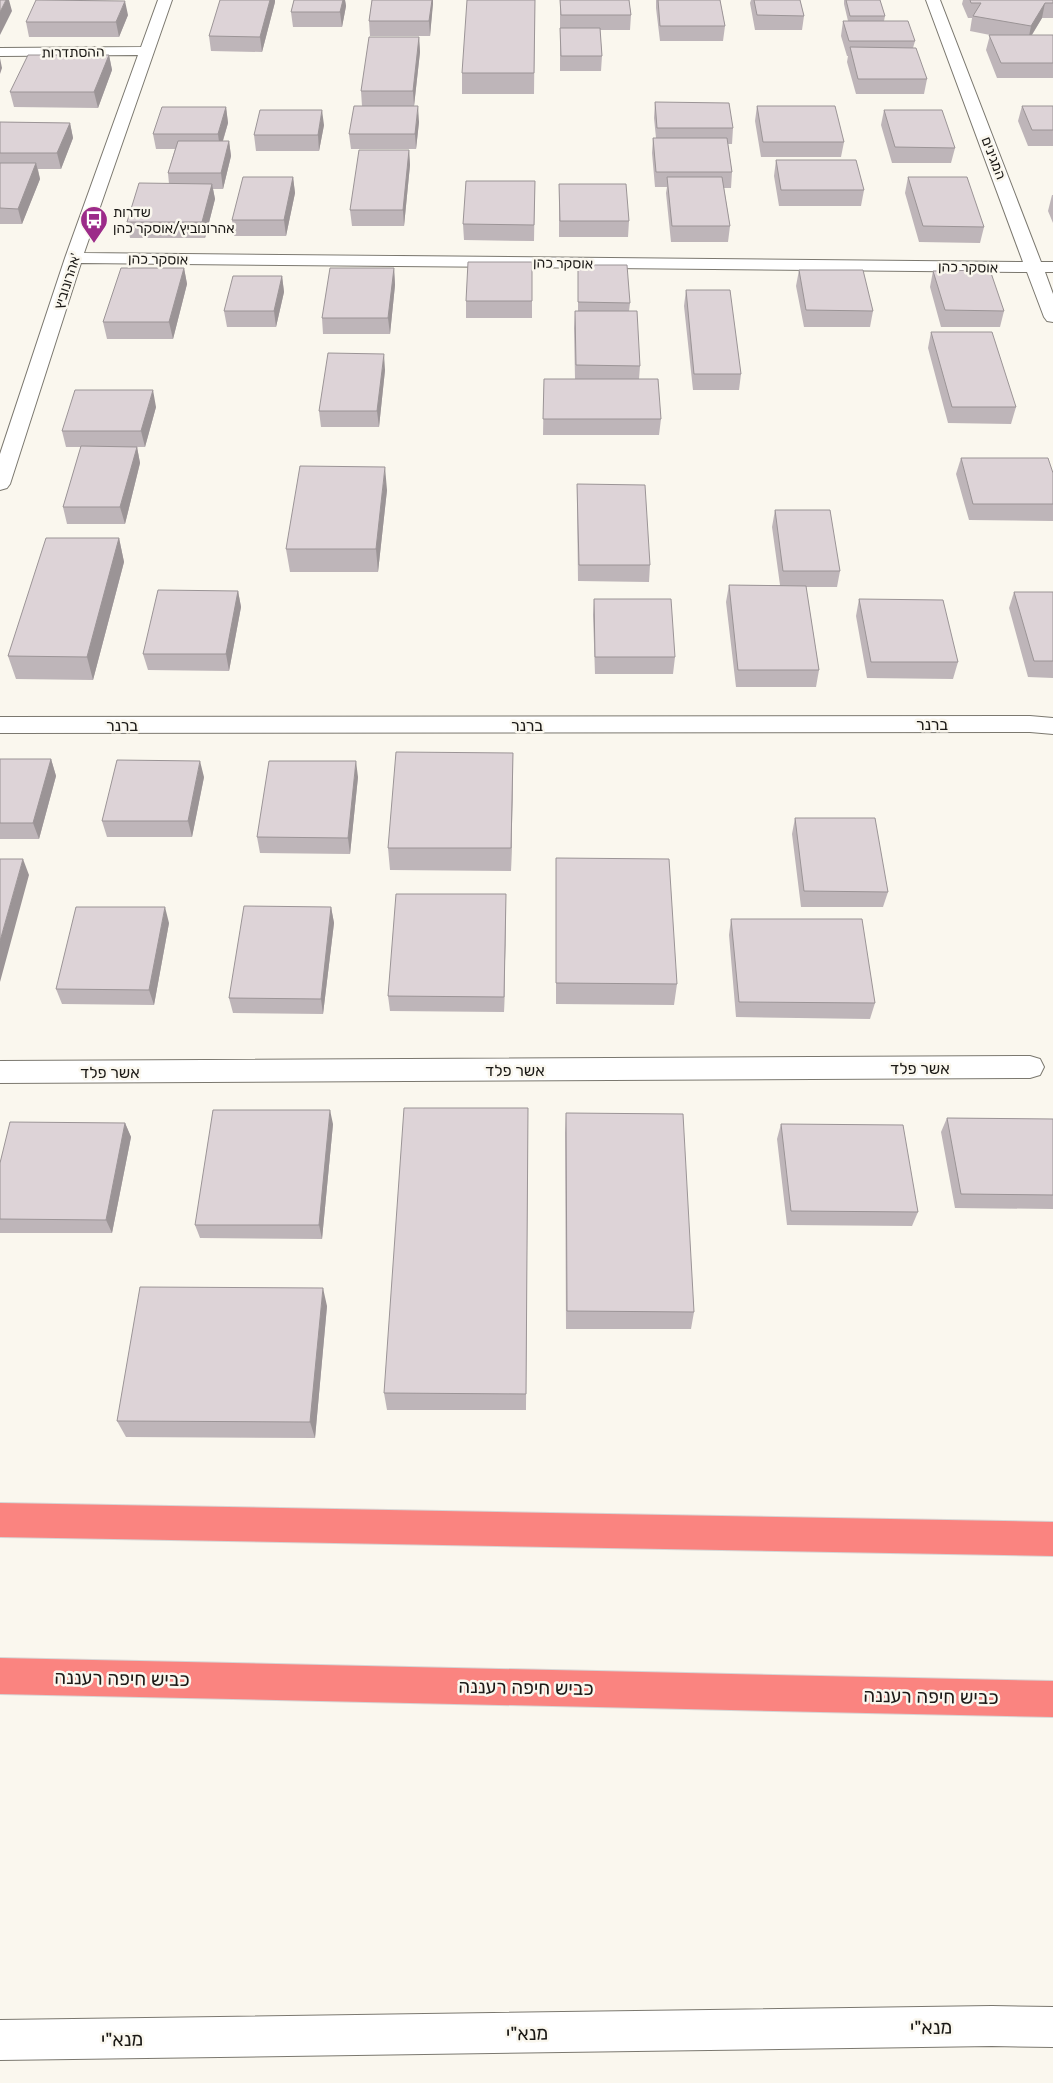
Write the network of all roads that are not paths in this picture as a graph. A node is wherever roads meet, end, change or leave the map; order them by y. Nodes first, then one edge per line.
1 (165, 0) edge
2 (933, 0) edge
3 (146, 51) junction
4 (0, 52) edge
5 (74, 258) junction
6 (1044, 267) edge
7 (1053, 317) edge
8 (0, 484) edge
9 (0, 725) edge
10 (1053, 726) edge
11 (1030, 1067) dead end
12 (0, 1072) edge
13 (0, 1520) edge
14 (1053, 1539) edge
15 (0, 1676) edge
16 (1053, 1699) edge
17 (1053, 2027) edge
18 (0, 2040) edge

1 - 3 street, אהרונוביץ'
2 - 6 street, המגינים
3 - 4 street, ההסתדרות
3 - 5 street, אהרונוביץ'
5 - 6 street, אוסקר כהן
5 - 8 street, אהרונוביץ'
6 - 7 street, המגינים
9 - 10 street, ברנר
11 - 12 street, אשר פלד
13 - 14 highway
15 - 16 highway, כביש חיפה רעננה
17 - 18 street, מנא"י

